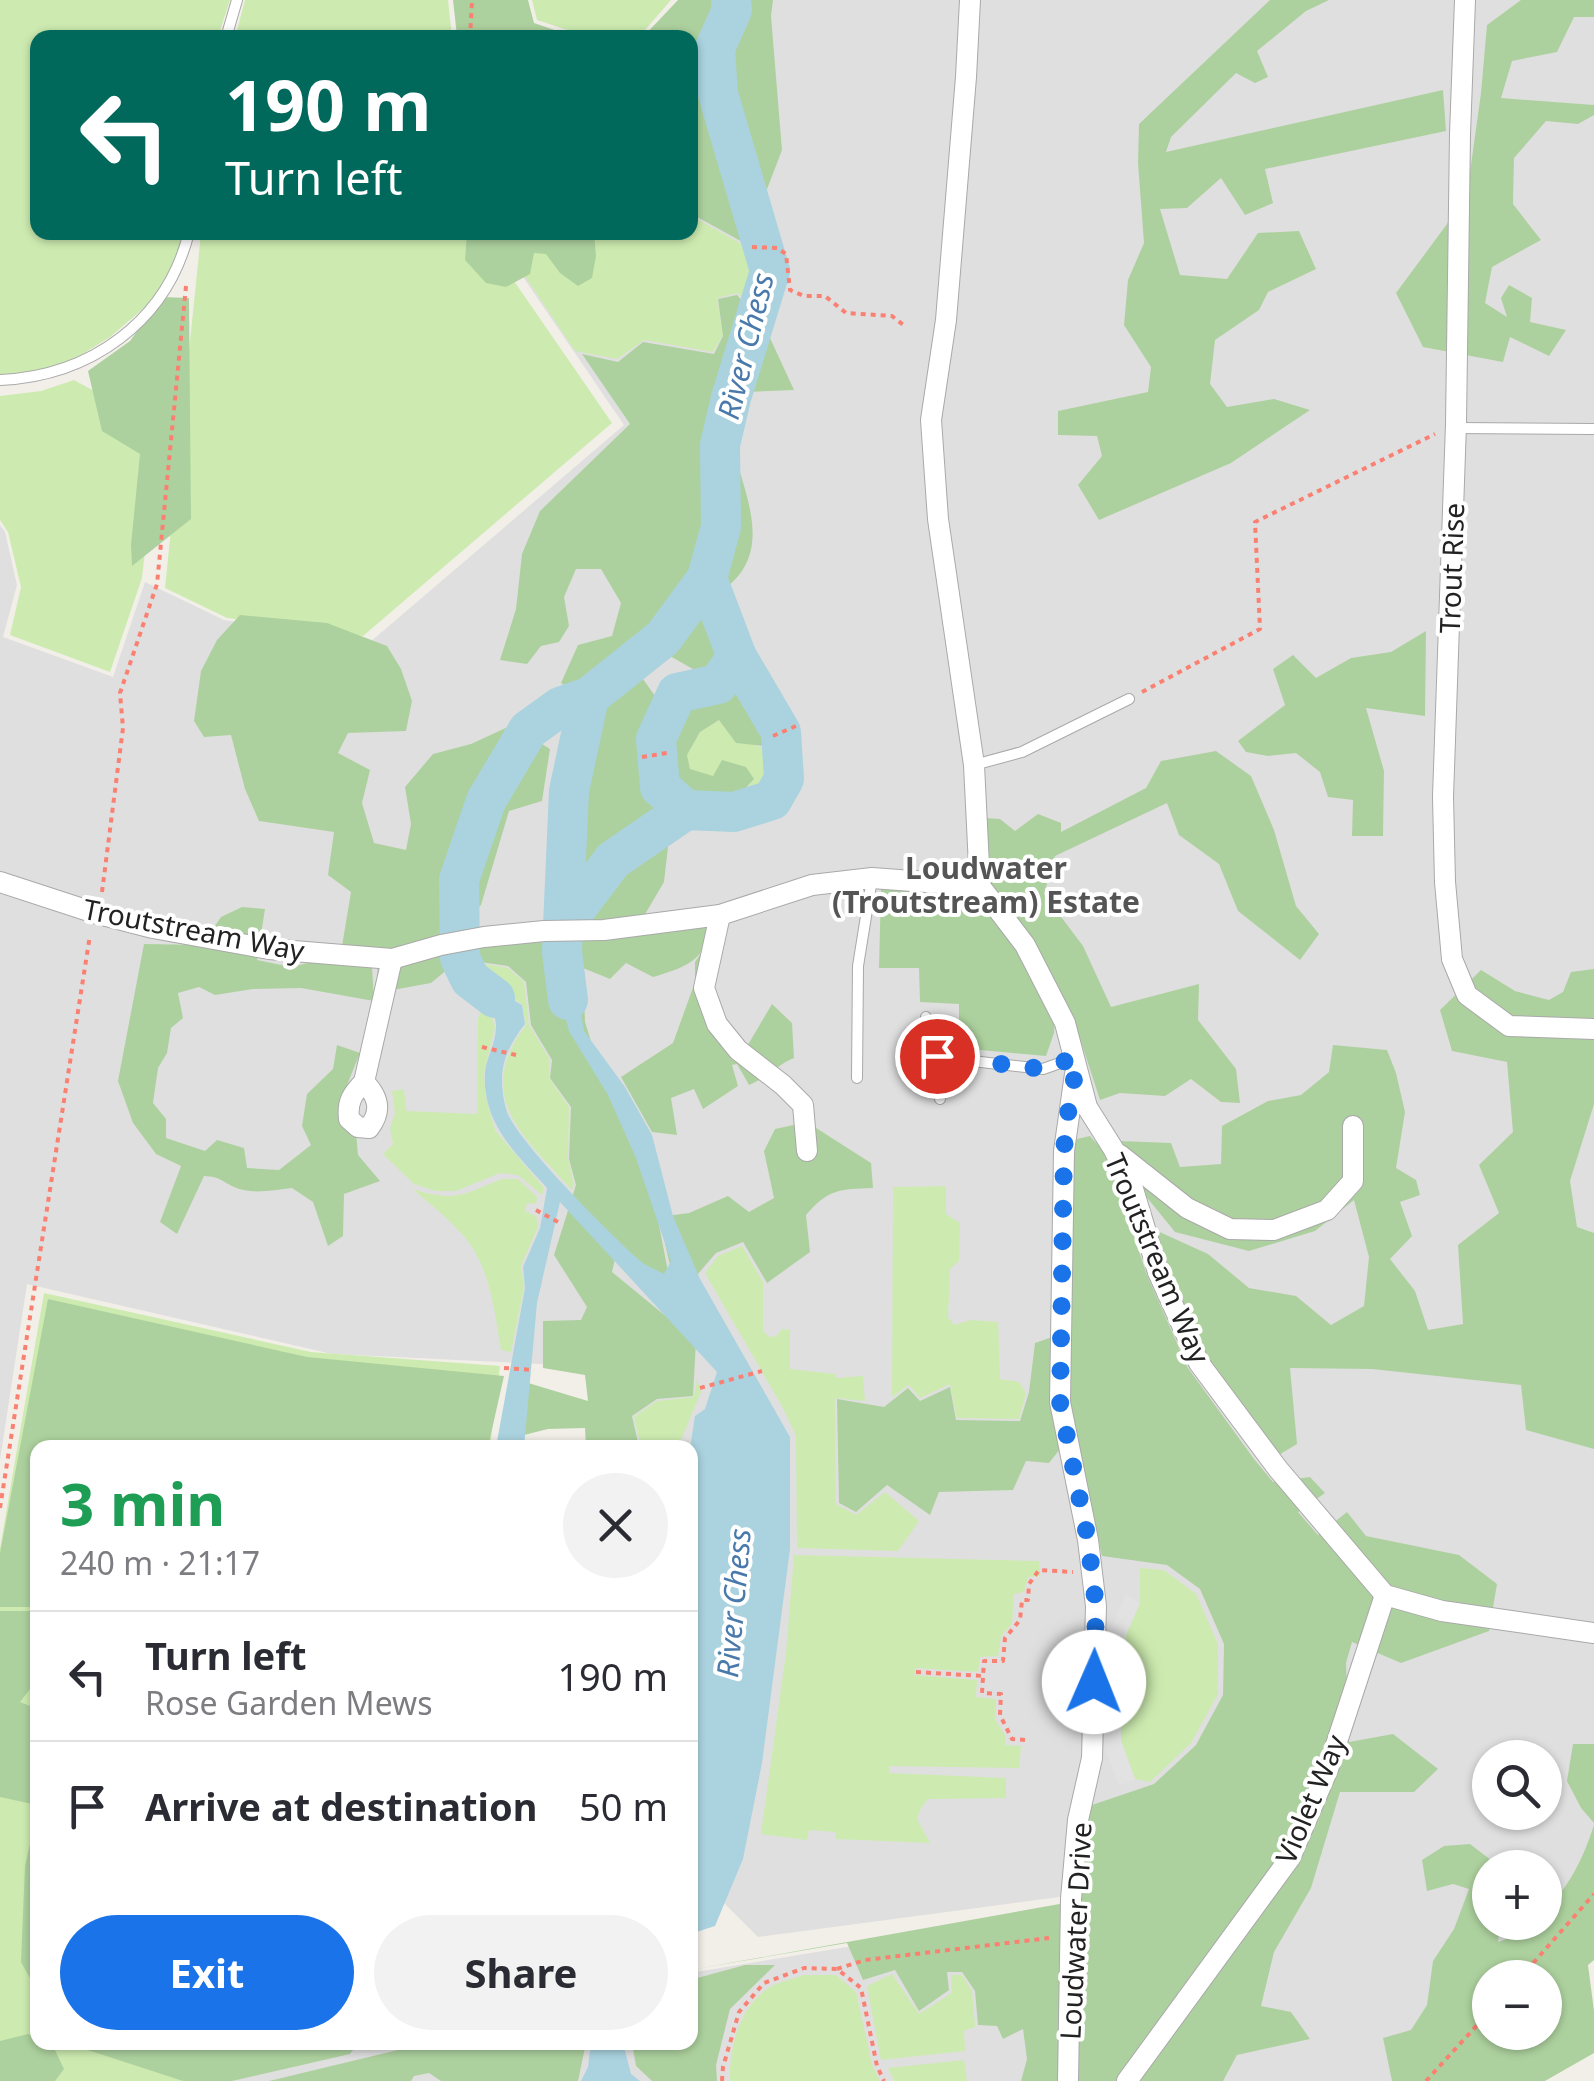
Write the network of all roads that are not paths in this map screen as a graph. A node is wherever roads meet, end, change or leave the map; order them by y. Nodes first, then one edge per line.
1 (237, 0) edge
2 (970, 0) edge
3 (1465, 0) edge
4 (228, 30) edge
5 (187, 240) edge
6 (0, 380) edge
7 (1456, 426) junction
8 (1594, 429) edge
9 (1129, 699) road end
10 (974, 765) junction
11 (872, 878) junction
12 (0, 882) edge
13 (980, 886) junction
14 (720, 915) junction
15 (392, 960) junction
16 (926, 1017) dead end
17 (1594, 1029) edge
18 (937, 1056) junction
19 (1075, 1063) junction
20 (857, 1078) dead end
21 (364, 1082) dead end
22 (940, 1099) dead end
23 (1353, 1126) dead end
24 (1114, 1150) junction
25 (807, 1151) dead end
26 (1385, 1596) junction
27 (1594, 1632) edge
28 (1068, 2081) edge
29 (1128, 2081) edge

1 - 4 lane
2 - 10 street
3 - 7 street, Trout Rise
5 - 6 lane
7 - 8 lane
7 - 17 street, Trout Rise
9 - 10 lane
10 - 13 street
11 - 13 street, Troutstream Way
11 - 14 street, Troutstream Way
11 - 20 lane
12 - 15 street, Troutstream Way
13 - 19 street, Troutstream Way
14 - 15 street, Troutstream Way
14 - 25 street
15 - 21 street
16 - 18 lane
18 - 19 lane
18 - 22 lane
19 - 24 street, Troutstream Way
19 - 28 street, Loudwater Drive
23 - 24 street
24 - 26 street, Troutstream Way
26 - 27 street
26 - 29 street, Violet Way

